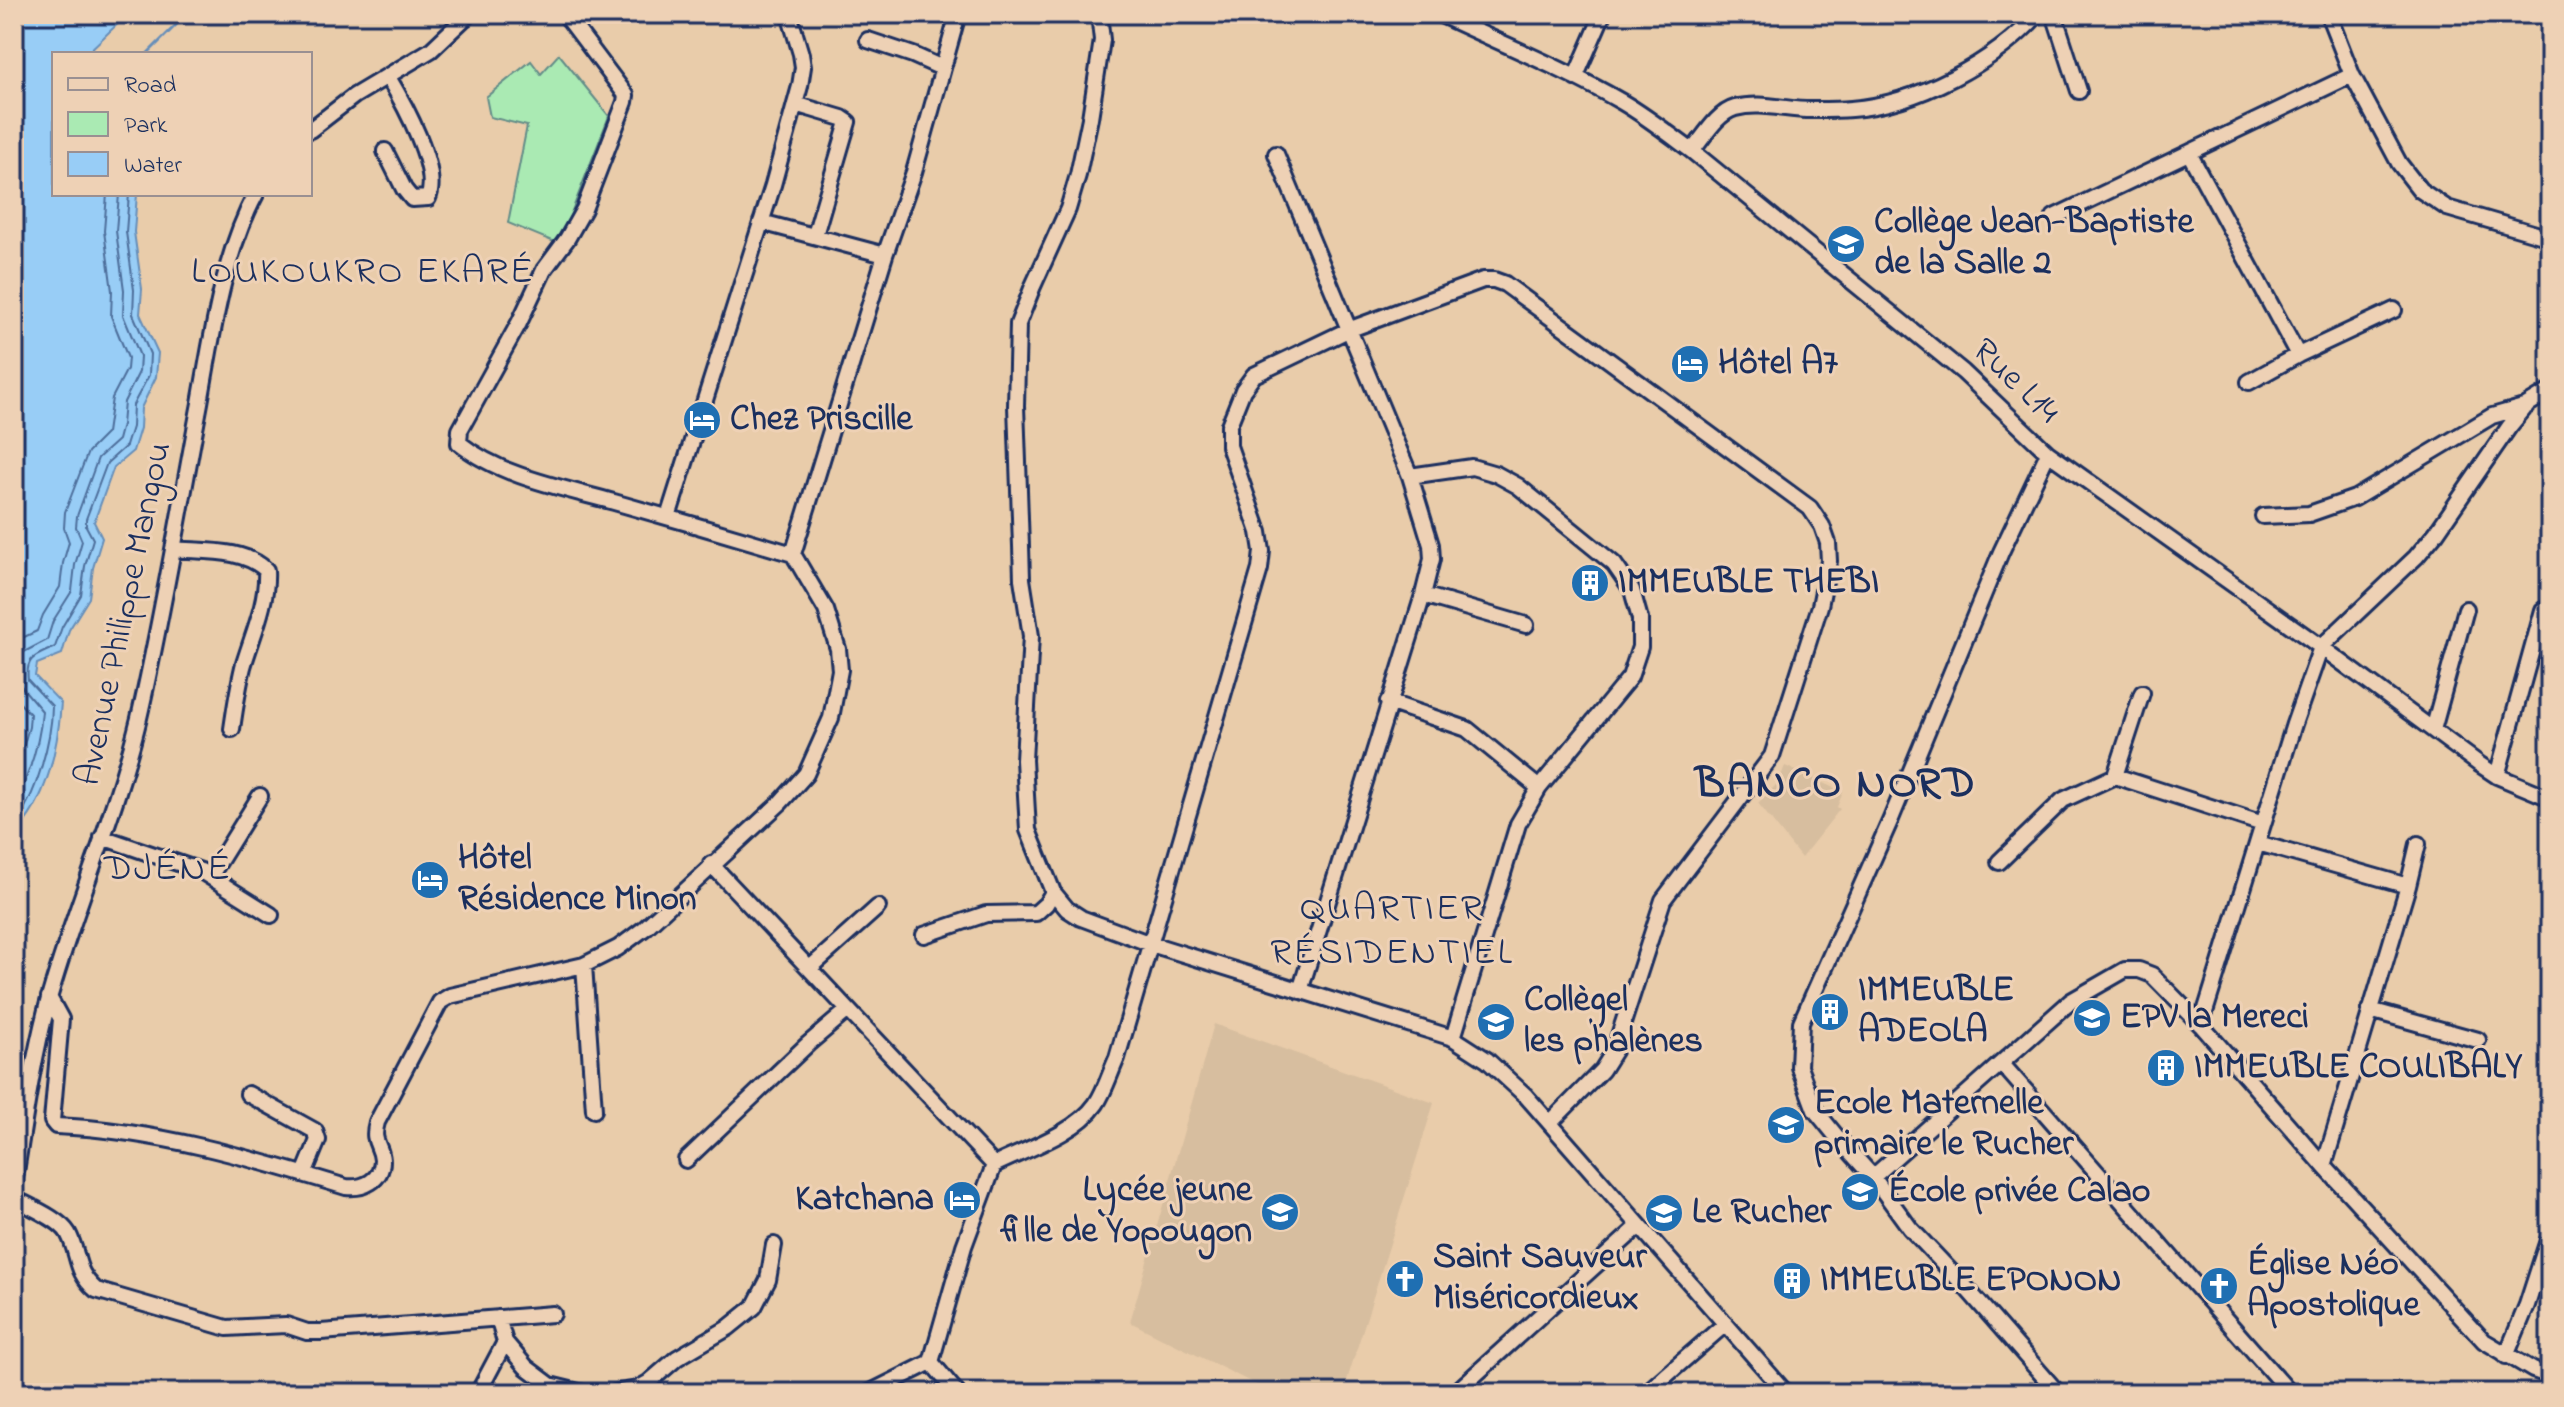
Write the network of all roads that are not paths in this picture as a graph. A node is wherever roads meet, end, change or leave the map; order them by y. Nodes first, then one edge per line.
1 (478, 14) edge
2 (565, 14) edge
3 (789, 14) edge
4 (958, 14) edge
5 (1099, 14) edge
6 (1439, 14) edge
7 (1603, 14) edge
8 (2038, 14) edge
9 (2054, 14) edge
10 (2328, 14) edge
11 (465, 19) edge
12 (868, 40) dead end
13 (942, 68) junction
14 (2352, 75) junction
15 (388, 77) junction
16 (1575, 78) junction
17 (2079, 91) dead end
18 (795, 104) junction
19 (312, 128) edge
20 (385, 151) dead end
21 (1692, 151) junction
22 (2189, 153) junction
23 (1276, 154) dead end
24 (255, 196) edge
25 (2054, 217) dead end
26 (761, 222) junction
27 (815, 235) junction
28 (2550, 238) edge
29 (885, 255) junction
30 (2394, 310) dead end
31 (1348, 330) junction
32 (2298, 355) junction
33 (2249, 382) dead end
34 (2550, 391) edge
35 (2527, 405) junction
36 (2048, 453) junction
37 (1410, 476) junction
38 (2263, 516) dead end
39 (668, 517) junction
40 (173, 549) junction
41 (793, 554) junction
42 (1423, 595) junction
43 (2466, 609) dead end
44 (2543, 610) dead end
45 (1526, 625) dead end
46 (2321, 647) junction
47 (2142, 693) dead end
48 (1388, 702) junction
49 (232, 729) dead end
50 (2433, 730) junction
51 (2115, 776) junction
52 (2497, 776) junction
53 (1539, 788) junction
54 (260, 796) dead end
55 (2550, 798) edge
56 (2263, 824) junction
57 (102, 837) junction
58 (2258, 843) junction
59 (2418, 844) dead end
60 (1999, 862) dead end
61 (711, 864) junction
62 (211, 875) junction
63 (2408, 886) junction
64 (1053, 892) junction
65 (878, 907) dead end
66 (271, 915) dead end
67 (924, 935) dead end
68 (1151, 944) junction
69 (584, 965) junction
70 (810, 968) junction
71 (1300, 991) junction
72 (49, 997) junction
73 (848, 1010) junction
74 (2370, 1010) junction
75 (2201, 1025) junction
76 (1453, 1038) junction
77 (2478, 1040) dead end
78 (2002, 1064) junction
79 (248, 1094) dead end
80 (594, 1110) dead end
81 (1550, 1123) junction
82 (686, 1160) dead end
83 (994, 1165) junction
84 (2324, 1166) junction
85 (304, 1174) junction
86 (1873, 1177) junction
87 (14, 1185) edge
88 (14, 1198) edge
89 (1639, 1226) junction
90 (2550, 1234) edge
91 (774, 1245) dead end
92 (553, 1314) dead end
93 (498, 1318) junction
94 (1724, 1325) junction
95 (505, 1342) junction
96 (2506, 1356) junction
97 (931, 1362) junction
98 (2550, 1376) edge
99 (478, 1393) edge
100 (583, 1393) edge
101 (614, 1393) edge
102 (869, 1393) edge
103 (957, 1393) edge
104 (1455, 1393) edge
105 (1646, 1393) edge
106 (1786, 1393) edge
107 (2058, 1393) edge
108 (2290, 1393) edge

1 - 11 street
2 - 39 street
3 - 18 street
4 - 13 street
5 - 64 street
6 - 16 street, Rue L14
7 - 16 street
8 - 21 street
9 - 17 street
10 - 14 street
11 - 15 street
12 - 13 street
13 - 29 street
14 - 22 street
14 - 28 street
15 - 19 street
15 - 20 street
16 - 21 street, Rue L14
18 - 26 street
18 - 27 street
21 - 36 street, Rue L14
22 - 25 street
22 - 32 street
23 - 31 street
24 - 40 street, Avenue Philippe Mangou
26 - 27 street
26 - 39 street
27 - 29 street
29 - 41 street
30 - 32 street
31 - 37 street
31 - 68 street
31 - 81 street
32 - 33 street
34 - 35 street
35 - 38 street
35 - 46 street
36 - 46 street, Rue L14
36 - 86 street
37 - 42 street
37 - 53 street
39 - 41 street
40 - 49 street
40 - 57 street, Avenue Philippe Mangou
41 - 61 street
42 - 45 street
42 - 48 street
43 - 50 street
44 - 52 street
46 - 50 street, Rue L14
46 - 56 street
47 - 51 street
48 - 53 street
48 - 71 street
50 - 52 street, Rue L14
51 - 56 street
51 - 60 street
52 - 55 street, Rue L14
53 - 76 street
54 - 62 street
56 - 58 street
57 - 62 street
57 - 72 street, Avenue Philippe Mangou
58 - 63 street
58 - 75 street
59 - 63 street
61 - 69 street
61 - 70 street
62 - 66 street
63 - 74 street
64 - 67 street
64 - 68 street
65 - 70 street
68 - 71 street
68 - 83 street
69 - 80 street
69 - 85 street
70 - 73 street
71 - 76 street
72 - 85 street
72 - 87 street, Avenue Philippe Mangou
73 - 82 street
73 - 83 street
74 - 77 street
74 - 84 street
75 - 78 street
75 - 84 street
76 - 81 street
78 - 86 street
78 - 108 street
79 - 85 street
81 - 89 street
83 - 97 street
84 - 96 street
86 - 107 street
88 - 93 street
89 - 94 street
89 - 104 street
90 - 96 street
91 - 101 street
92 - 93 street
93 - 95 street
94 - 105 street
94 - 106 street
95 - 99 street
95 - 100 street
96 - 98 street
97 - 102 street
97 - 103 street

